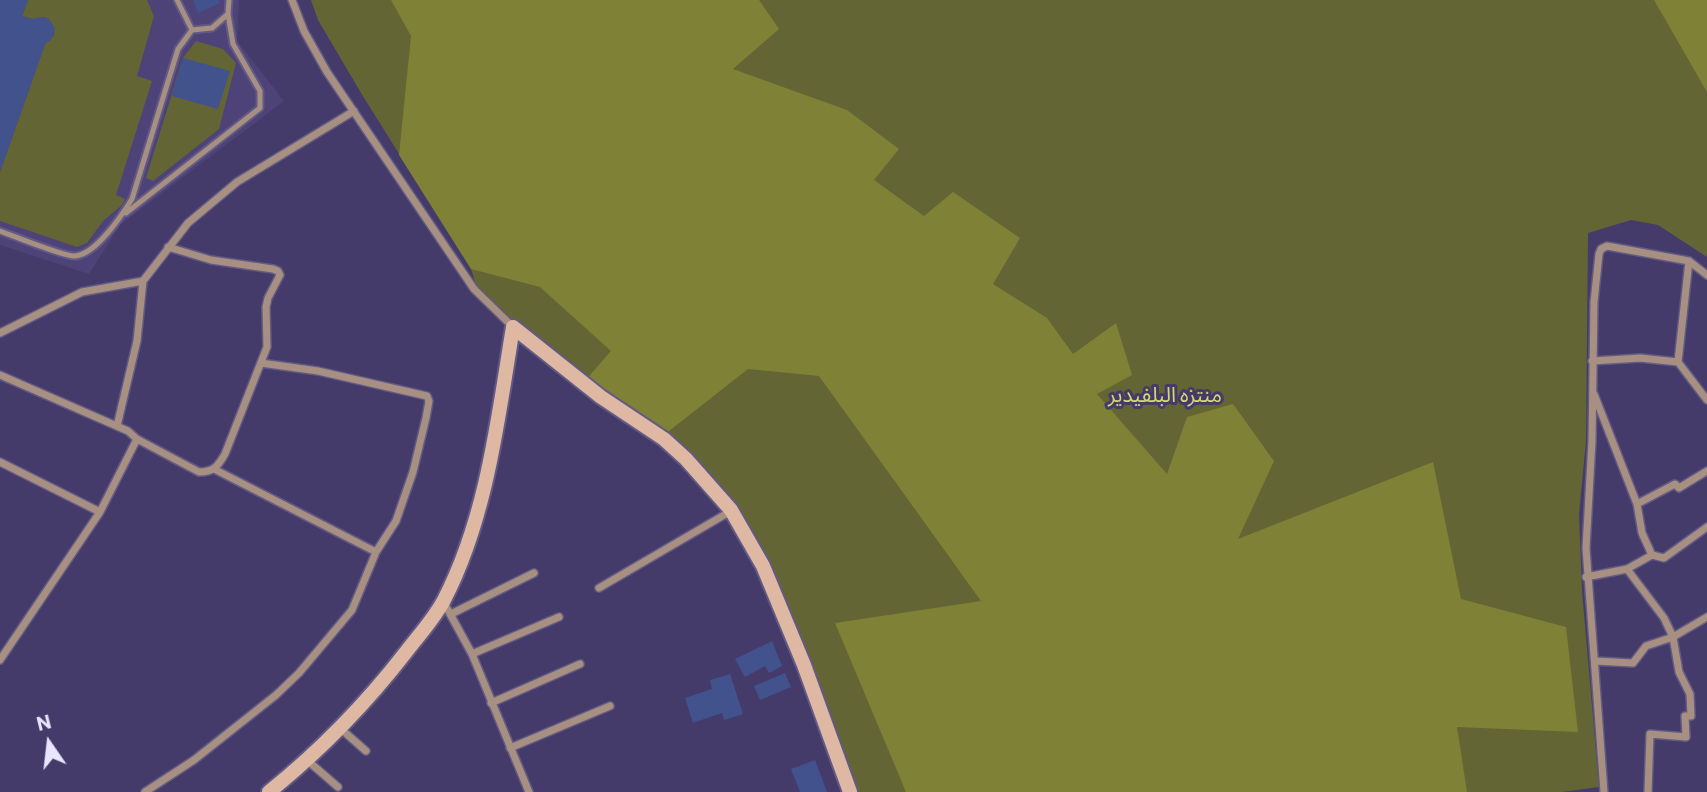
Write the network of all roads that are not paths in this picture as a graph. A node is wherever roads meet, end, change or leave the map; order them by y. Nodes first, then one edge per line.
1 (177, 0) edge
2 (229, 0) edge
3 (292, 0) edge
4 (228, 14) junction
5 (192, 30) junction
6 (354, 111) junction
7 (120, 217) junction
8 (0, 231) edge
9 (168, 247) junction
10 (1689, 261) junction
11 (1707, 275) edge
12 (143, 281) junction
13 (513, 327) junction
14 (0, 333) edge
15 (1592, 361) junction
16 (1678, 362) junction
17 (261, 363) junction
18 (0, 375) edge
19 (1592, 390) junction
20 (1707, 400) edge
21 (117, 426) junction
22 (137, 439) junction
23 (0, 462) edge
24 (214, 469) junction
25 (1707, 471) edge
26 (1637, 504) junction
27 (731, 510) junction
28 (100, 512) junction
29 (1707, 527) edge
30 (376, 552) junction
31 (1652, 555) junction
32 (1627, 569) junction
33 (534, 573) dead end
34 (1586, 577) junction
35 (599, 588) dead end
36 (447, 608) junction
37 (559, 617) dead end
38 (1707, 617) edge
39 (1673, 637) junction
40 (472, 654) junction
41 (0, 660) edge
42 (1595, 661) junction
43 (580, 664) dead end
44 (491, 703) junction
45 (610, 706) dead end
46 (341, 729) junction
47 (510, 748) junction
48 (366, 751) dead end
49 (308, 761) junction
50 (338, 788) dead end
51 (145, 792) edge
52 (269, 792) edge
53 (528, 792) edge
54 (850, 792) edge
55 (1604, 792) edge
56 (1648, 792) edge

1 - 5 lane
2 - 4 lane
3 - 6 street
4 - 5 lane
4 - 7 lane
5 - 7 lane
6 - 9 street
6 - 13 street
7 - 8 lane
9 - 12 street
9 - 17 street
10 - 11 street
10 - 15 street
10 - 16 street
12 - 14 street
12 - 21 street
13 - 27 street
13 - 36 street
15 - 16 street
15 - 19 street
16 - 20 street
17 - 24 street
17 - 30 street
18 - 21 street
19 - 26 street
19 - 34 street
21 - 22 street
22 - 24 street
22 - 28 street
23 - 28 street
24 - 30 street
25 - 26 street
26 - 31 street
27 - 35 street
27 - 54 street
28 - 41 street
29 - 31 street
30 - 51 street
31 - 32 street
32 - 34 street
32 - 39 street
33 - 36 street
34 - 42 street
36 - 40 street
36 - 46 street
37 - 40 street
38 - 39 street
39 - 42 street
39 - 56 street
40 - 44 street
42 - 55 street
43 - 44 street
44 - 47 street
45 - 47 street
46 - 48 street
46 - 49 street
47 - 53 street
49 - 50 street
49 - 52 street

